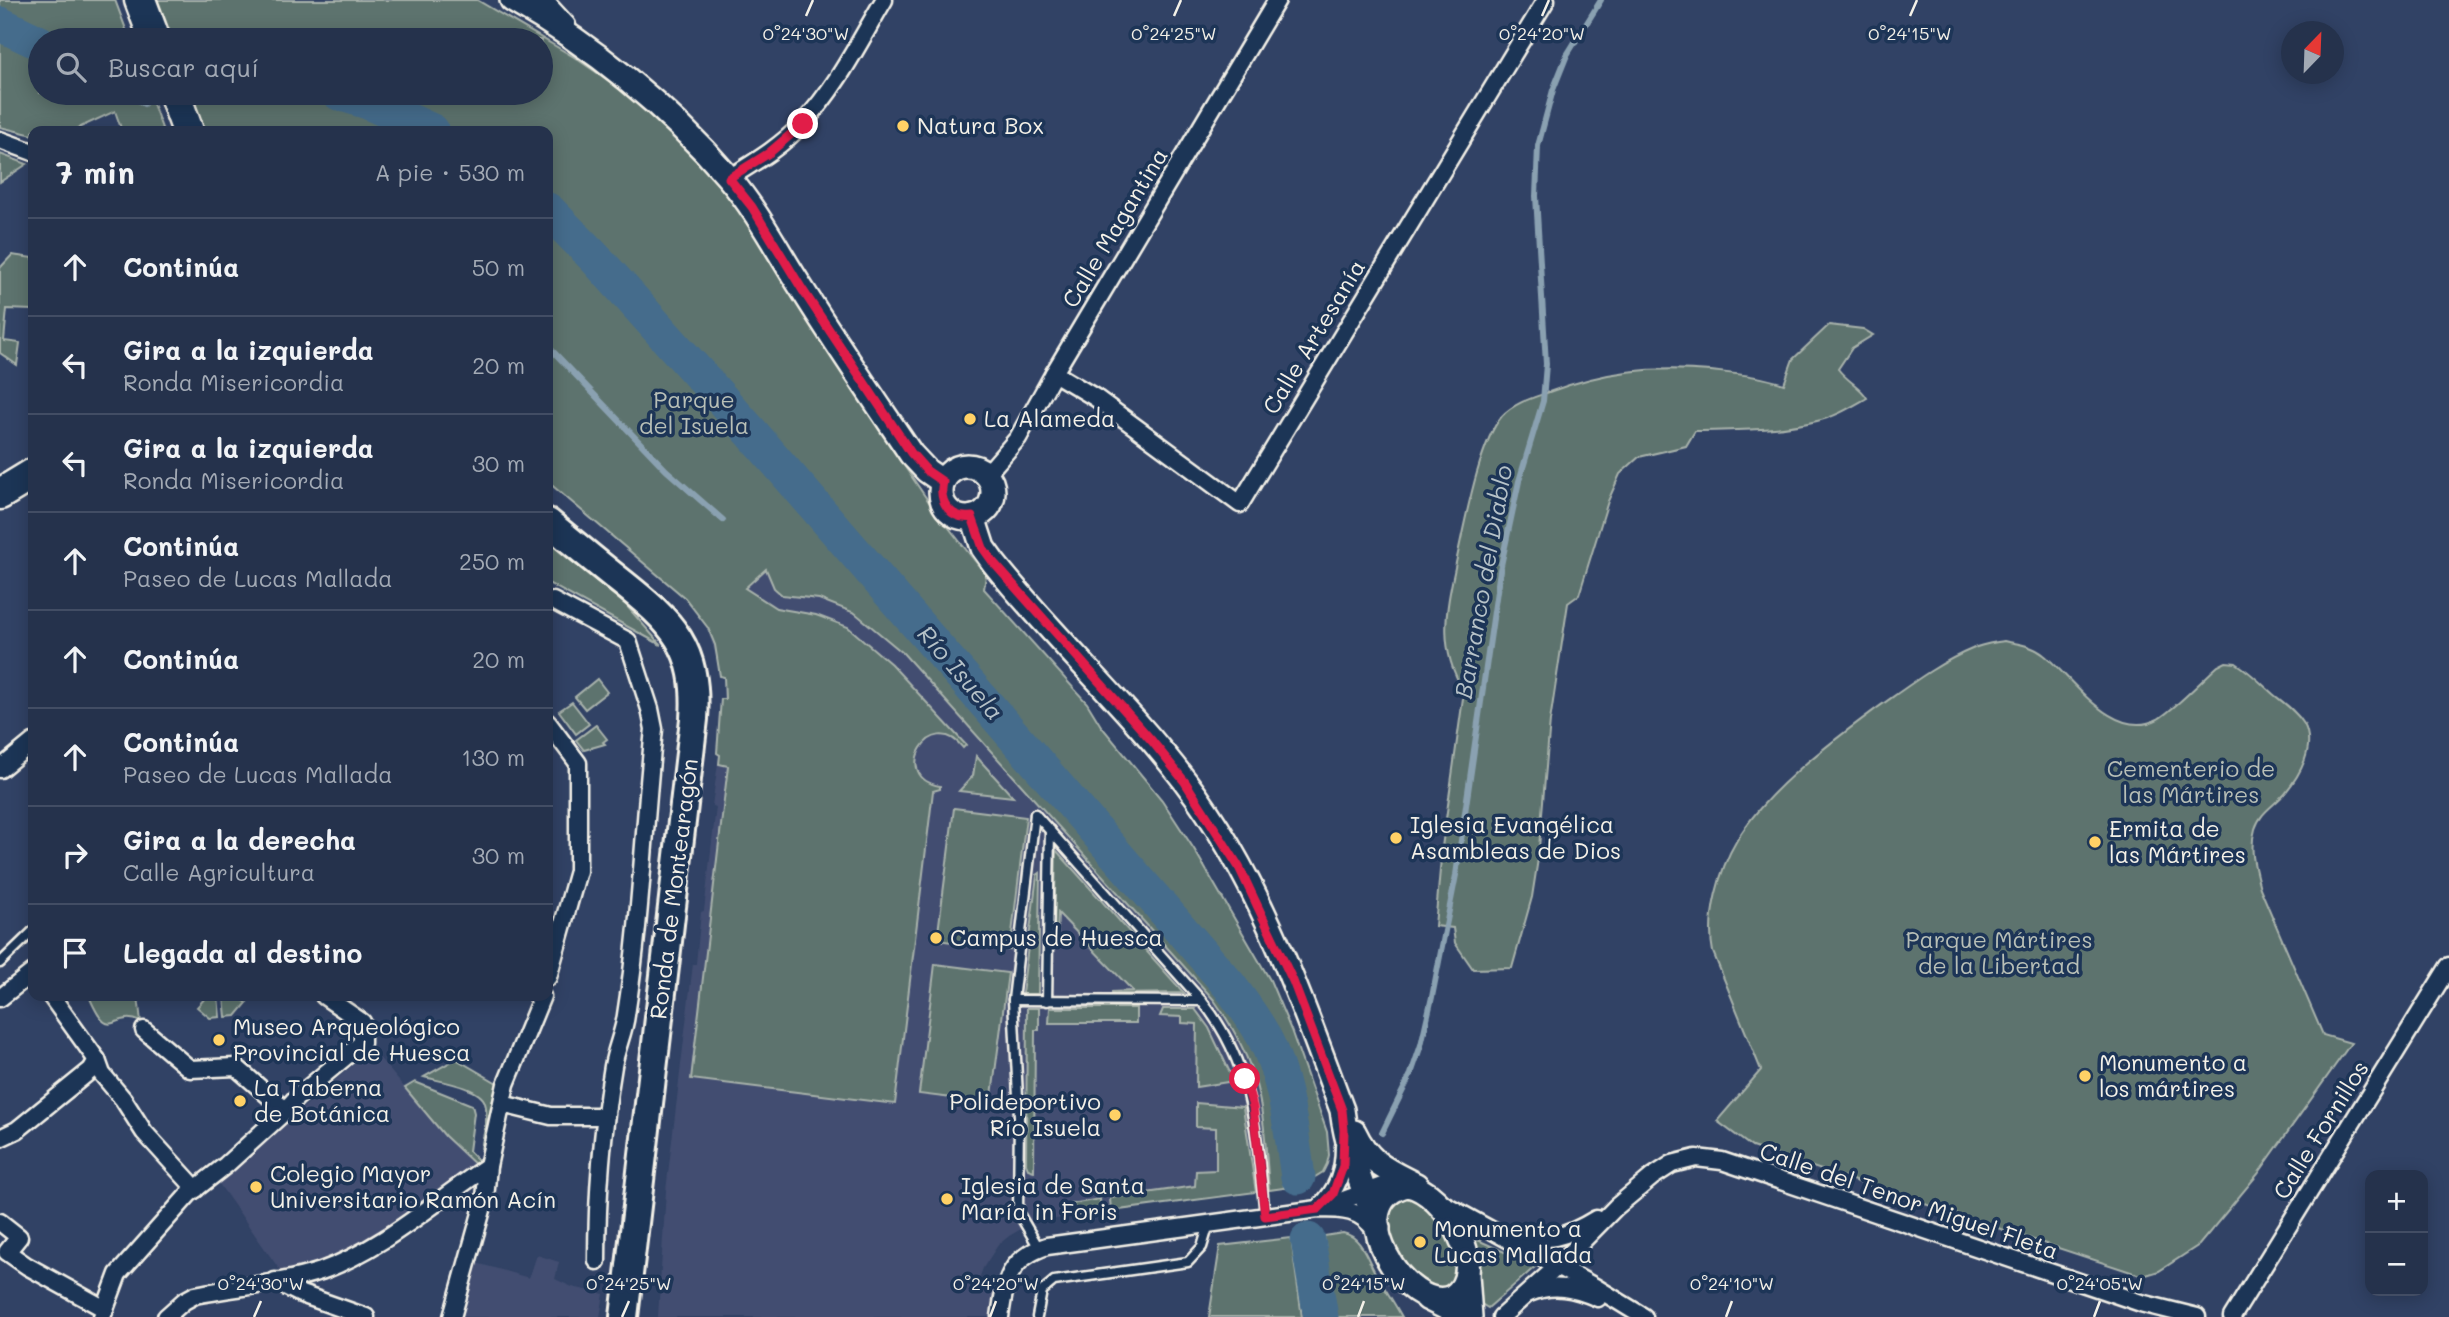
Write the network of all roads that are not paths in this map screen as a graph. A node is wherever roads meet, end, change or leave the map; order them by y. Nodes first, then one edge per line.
1 (544, 0) edge
2 (884, 0) edge
3 (1277, 0) edge
4 (1546, 0) edge
5 (515, 1) edge
6 (142, 5) edge
7 (151, 28) edge
8 (601, 59) junction
9 (178, 105) edge
10 (186, 126) edge
11 (0, 140) edge
12 (28, 150) edge
13 (729, 178) junction
14 (1054, 373) junction
15 (986, 475) junction
16 (28, 477) edge
17 (943, 482) junction
18 (0, 494) edge
19 (972, 517) junction
20 (553, 526) edge
21 (553, 601) dead end
22 (553, 730) edge
23 (28, 746) edge
24 (0, 769) edge
25 (1050, 830) junction
26 (28, 936) edge
27 (553, 959) edge
28 (0, 963) edge
29 (2449, 966) edge
30 (28, 976) edge
31 (0, 998) edge
32 (1013, 1000) junction
33 (55, 1001) edge
34 (331, 1001) edge
35 (540, 1001) edge
36 (1047, 1001) junction
37 (1202, 1001) junction
38 (144, 1030) dead end
39 (97, 1060) junction
40 (502, 1104) junction
41 (283, 1113) junction
42 (605, 1116) junction
43 (1343, 1120) junction
44 (0, 1138) edge
45 (488, 1166) junction
46 (196, 1189) junction
47 (1421, 1190) junction
48 (1365, 1193) junction
49 (1616, 1207) junction
50 (1318, 1209) junction
51 (1265, 1216) junction
52 (0, 1222) edge
53 (1209, 1224) junction
54 (1482, 1226) junction
55 (1379, 1234) junction
56 (1039, 1248) junction
57 (597, 1261) dead end
58 (1558, 1266) junction
59 (1467, 1270) junction
60 (275, 1281) junction
61 (1522, 1296) junction
62 (1418, 1302) edge
63 (2141, 1303) junction
64 (103, 1313) edge
65 (175, 1314) edge
66 (366, 1317) edge
67 (452, 1317) edge
68 (624, 1317) edge
69 (1000, 1317) edge
70 (1037, 1317) edge
71 (1471, 1317) edge
72 (1480, 1317) edge
73 (1501, 1317) edge
74 (1644, 1317) edge
75 (2132, 1317) edge
76 (2197, 1317) edge
77 (2232, 1317) edge

1 - 8 street
2 - 13 street
3 - 14 street, Calle Magantina
4 - 14 street, Calle Artesanía
5 - 8 main road
6 - 7 highway
8 - 13 main road
9 - 10 highway
11 - 12 street
13 - 17 main road
14 - 15 street, Calle Magantina
15 - 17 main road
15 - 19 main road
16 - 18 highway
17 - 19 main road
19 - 43 main road
20 - 68 main road, Ronda de Montearagón
21 - 42 street
22 - 27 street
23 - 24 street
25 - 32 lane
25 - 36 lane
25 - 37 lane
26 - 28 lane
29 - 77 street, Calle Fornillos
30 - 31 street
32 - 36 lane
32 - 56 lane
33 - 39 street
34 - 41 street
35 - 40 street
36 - 37 lane
37 - 51 lane
38 - 41 street
39 - 44 street
39 - 46 street
40 - 42 street
40 - 45 street
41 - 46 street
42 - 57 street
43 - 47 main road
43 - 48 main road
43 - 50 street
45 - 60 street
45 - 67 street
46 - 64 street
47 - 48 street
47 - 54 street
47 - 55 main road
47 - 59 main road
48 - 50 street
48 - 55 main road
49 - 54 street, Calle del Tenor Miguel Fleta
49 - 58 street, Calle del Tenor Miguel Fleta
49 - 63 street, Calle del Tenor Miguel Fleta
50 - 51 street
50 - 55 street
51 - 53 street
52 - 64 street
53 - 56 street
53 - 70 lane
54 - 58 street
55 - 62 main road
56 - 69 street
58 - 61 street, Calle del Tenor Miguel Fleta
58 - 74 street
59 - 62 main road
59 - 71 main road
60 - 65 street
60 - 66 street
61 - 72 street
61 - 73 street, Calle del Tenor Miguel Fleta
61 - 74 street
62 - 71 street
63 - 75 street
63 - 76 street, Calle del Tenor Miguel Fleta

